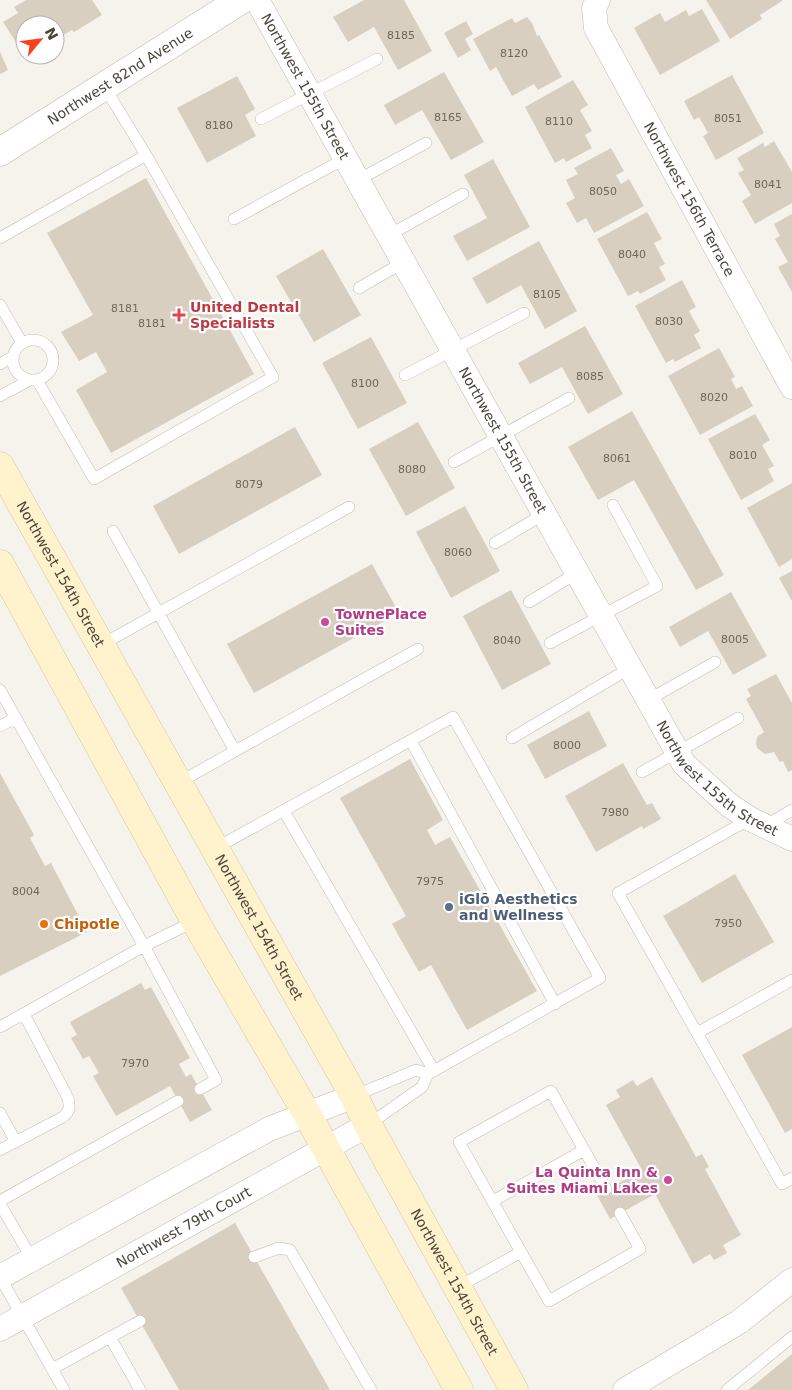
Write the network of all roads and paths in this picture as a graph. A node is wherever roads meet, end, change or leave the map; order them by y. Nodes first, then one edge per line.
1 (241, 0) edge
2 (257, 0) edge
3 (596, 4) edge
4 (377, 59) dead end
5 (104, 86) junction
6 (310, 94) junction
7 (262, 119) dead end
8 (426, 143) dead end
9 (0, 152) edge
10 (146, 155) junction
11 (346, 158) junction
12 (358, 180) junction
13 (464, 194) dead end
14 (234, 219) dead end
15 (389, 235) junction
16 (0, 238) edge
17 (404, 262) junction
18 (359, 288) dead end
19 (0, 305) edge
20 (524, 313) dead end
21 (22, 343) junction
22 (453, 350) junction
23 (14, 356) junction
24 (0, 364) edge
25 (405, 375) dead end
26 (33, 380) junction
27 (792, 387) edge
28 (0, 396) edge
29 (569, 398) dead end
30 (500, 435) junction
31 (454, 462) dead end
32 (0, 466) edge
33 (613, 505) dead end
34 (349, 507) dead end
35 (544, 514) junction
36 (113, 531) dead end
37 (495, 543) dead end
38 (0, 564) edge
39 (577, 573) junction
40 (529, 602) dead end
41 (159, 613) junction
42 (601, 616) junction
43 (550, 643) dead end
44 (101, 646) junction
45 (418, 649) dead end
46 (715, 662) dead end
47 (630, 668) junction
48 (0, 690) edge
49 (648, 700) junction
50 (16, 718) junction
51 (738, 718) dead end
52 (0, 726) edge
53 (512, 738) dead end
54 (411, 741) junction
55 (235, 751) junction
56 (677, 752) junction
57 (642, 772) dead end
58 (178, 783) junction
59 (792, 810) edge
60 (284, 811) junction
61 (757, 822) junction
62 (792, 840) edge
63 (214, 849) junction
64 (195, 920) junction
65 (144, 946) junction
66 (792, 980) edge
67 (555, 1004) junction
68 (24, 1014) junction
69 (0, 1027) edge
70 (697, 1033) junction
71 (431, 1072) junction
72 (200, 1089) dead end
73 (354, 1096) junction
74 (178, 1101) dead end
75 (0, 1113) edge
76 (307, 1114) junction
77 (368, 1125) junction
78 (16, 1142) junction
79 (326, 1148) junction
80 (0, 1150) edge
81 (584, 1150) junction
82 (792, 1178) edge
83 (606, 1190) dead end
84 (493, 1201) junction
85 (0, 1202) edge
86 (620, 1213) dead end
87 (521, 1252) junction
88 (254, 1257) dead end
89 (32, 1259) junction
90 (0, 1277) edge
91 (792, 1280) edge
92 (458, 1287) junction
93 (22, 1317) junction
94 (140, 1321) dead end
95 (0, 1329) edge
96 (110, 1337) junction
97 (792, 1337) edge
98 (52, 1369) junction
99 (64, 1390) edge
100 (140, 1390) edge
101 (371, 1390) edge
102 (459, 1390) edge
103 (514, 1390) edge
104 (625, 1390) edge
105 (727, 1390) edge

1 - 5 street, Northwest 82nd Avenue
2 - 6 street, Northwest 155th Street
3 - 27 street, Northwest 156th Terrace
4 - 6 lane
5 - 9 street, Northwest 82nd Avenue
5 - 10 lane
6 - 7 lane
6 - 11 street, Northwest 155th Street
8 - 12 lane
10 - 16 lane
10 - 26 lane
11 - 12 street, Northwest 155th Street
11 - 14 lane
12 - 15 street, Northwest 155th Street
13 - 15 lane
15 - 17 street, Northwest 155th Street
17 - 18 lane
17 - 22 street, Northwest 155th Street
19 - 21 lane
20 - 22 lane
21 - 23 lane
21 - 26 lane
22 - 25 lane
22 - 30 street, Northwest 155th Street
23 - 24 lane
23 - 26 lane
26 - 28 lane
29 - 30 lane
30 - 31 lane
30 - 35 street, Northwest 155th Street
32 - 44 main road, Northwest 154th Street
33 - 42 lane
34 - 41 lane
35 - 37 lane
35 - 39 street, Northwest 155th Street
36 - 41 lane
38 - 64 main road
39 - 40 lane
39 - 42 street, Northwest 155th Street
41 - 44 lane
41 - 55 lane
42 - 43 lane
42 - 47 street, Northwest 155th Street
44 - 58 main road, Northwest 154th Street
45 - 55 lane
46 - 49 lane
47 - 49 street, Northwest 155th Street
47 - 53 lane
48 - 50 lane
49 - 56 street, Northwest 155th Street
50 - 52 lane
50 - 65 lane
51 - 56 lane
54 - 60 lane
54 - 67 lane
54 - 67 lane
55 - 58 lane
56 - 57 lane
56 - 61 street, Northwest 155th Street
58 - 63 main road, Northwest 154th Street
59 - 61 lane
60 - 63 lane
60 - 71 lane
61 - 62 street, Northwest 155th Street
61 - 70 lane
63 - 73 main road, Northwest 154th Street
64 - 65 lane
64 - 76 main road
65 - 68 lane
65 - 72 lane
66 - 70 lane
67 - 71 lane
68 - 69 lane
68 - 78 lane
70 - 82 lane
71 - 73 lane
71 - 77 lane
73 - 76 street
73 - 77 main road, Northwest 154th Street
74 - 85 lane
75 - 78 lane
76 - 79 main road
76 - 89 street
77 - 79 street, Northwest 79th Court
77 - 92 main road, Northwest 154th Street
78 - 80 lane
79 - 93 street, Northwest 79th Court
79 - 102 main road
81 - 83 lane
81 - 84 lane
81 - 84 lane
84 - 87 lane
85 - 89 lane
86 - 87 lane
87 - 92 lane
88 - 101 lane
89 - 90 street
90 - 93 lane
91 - 104 street
92 - 103 main road, Northwest 154th Street
93 - 95 street, Northwest 79th Court
93 - 98 lane
94 - 96 lane
96 - 98 lane
96 - 100 lane
97 - 105 lane
98 - 99 lane

